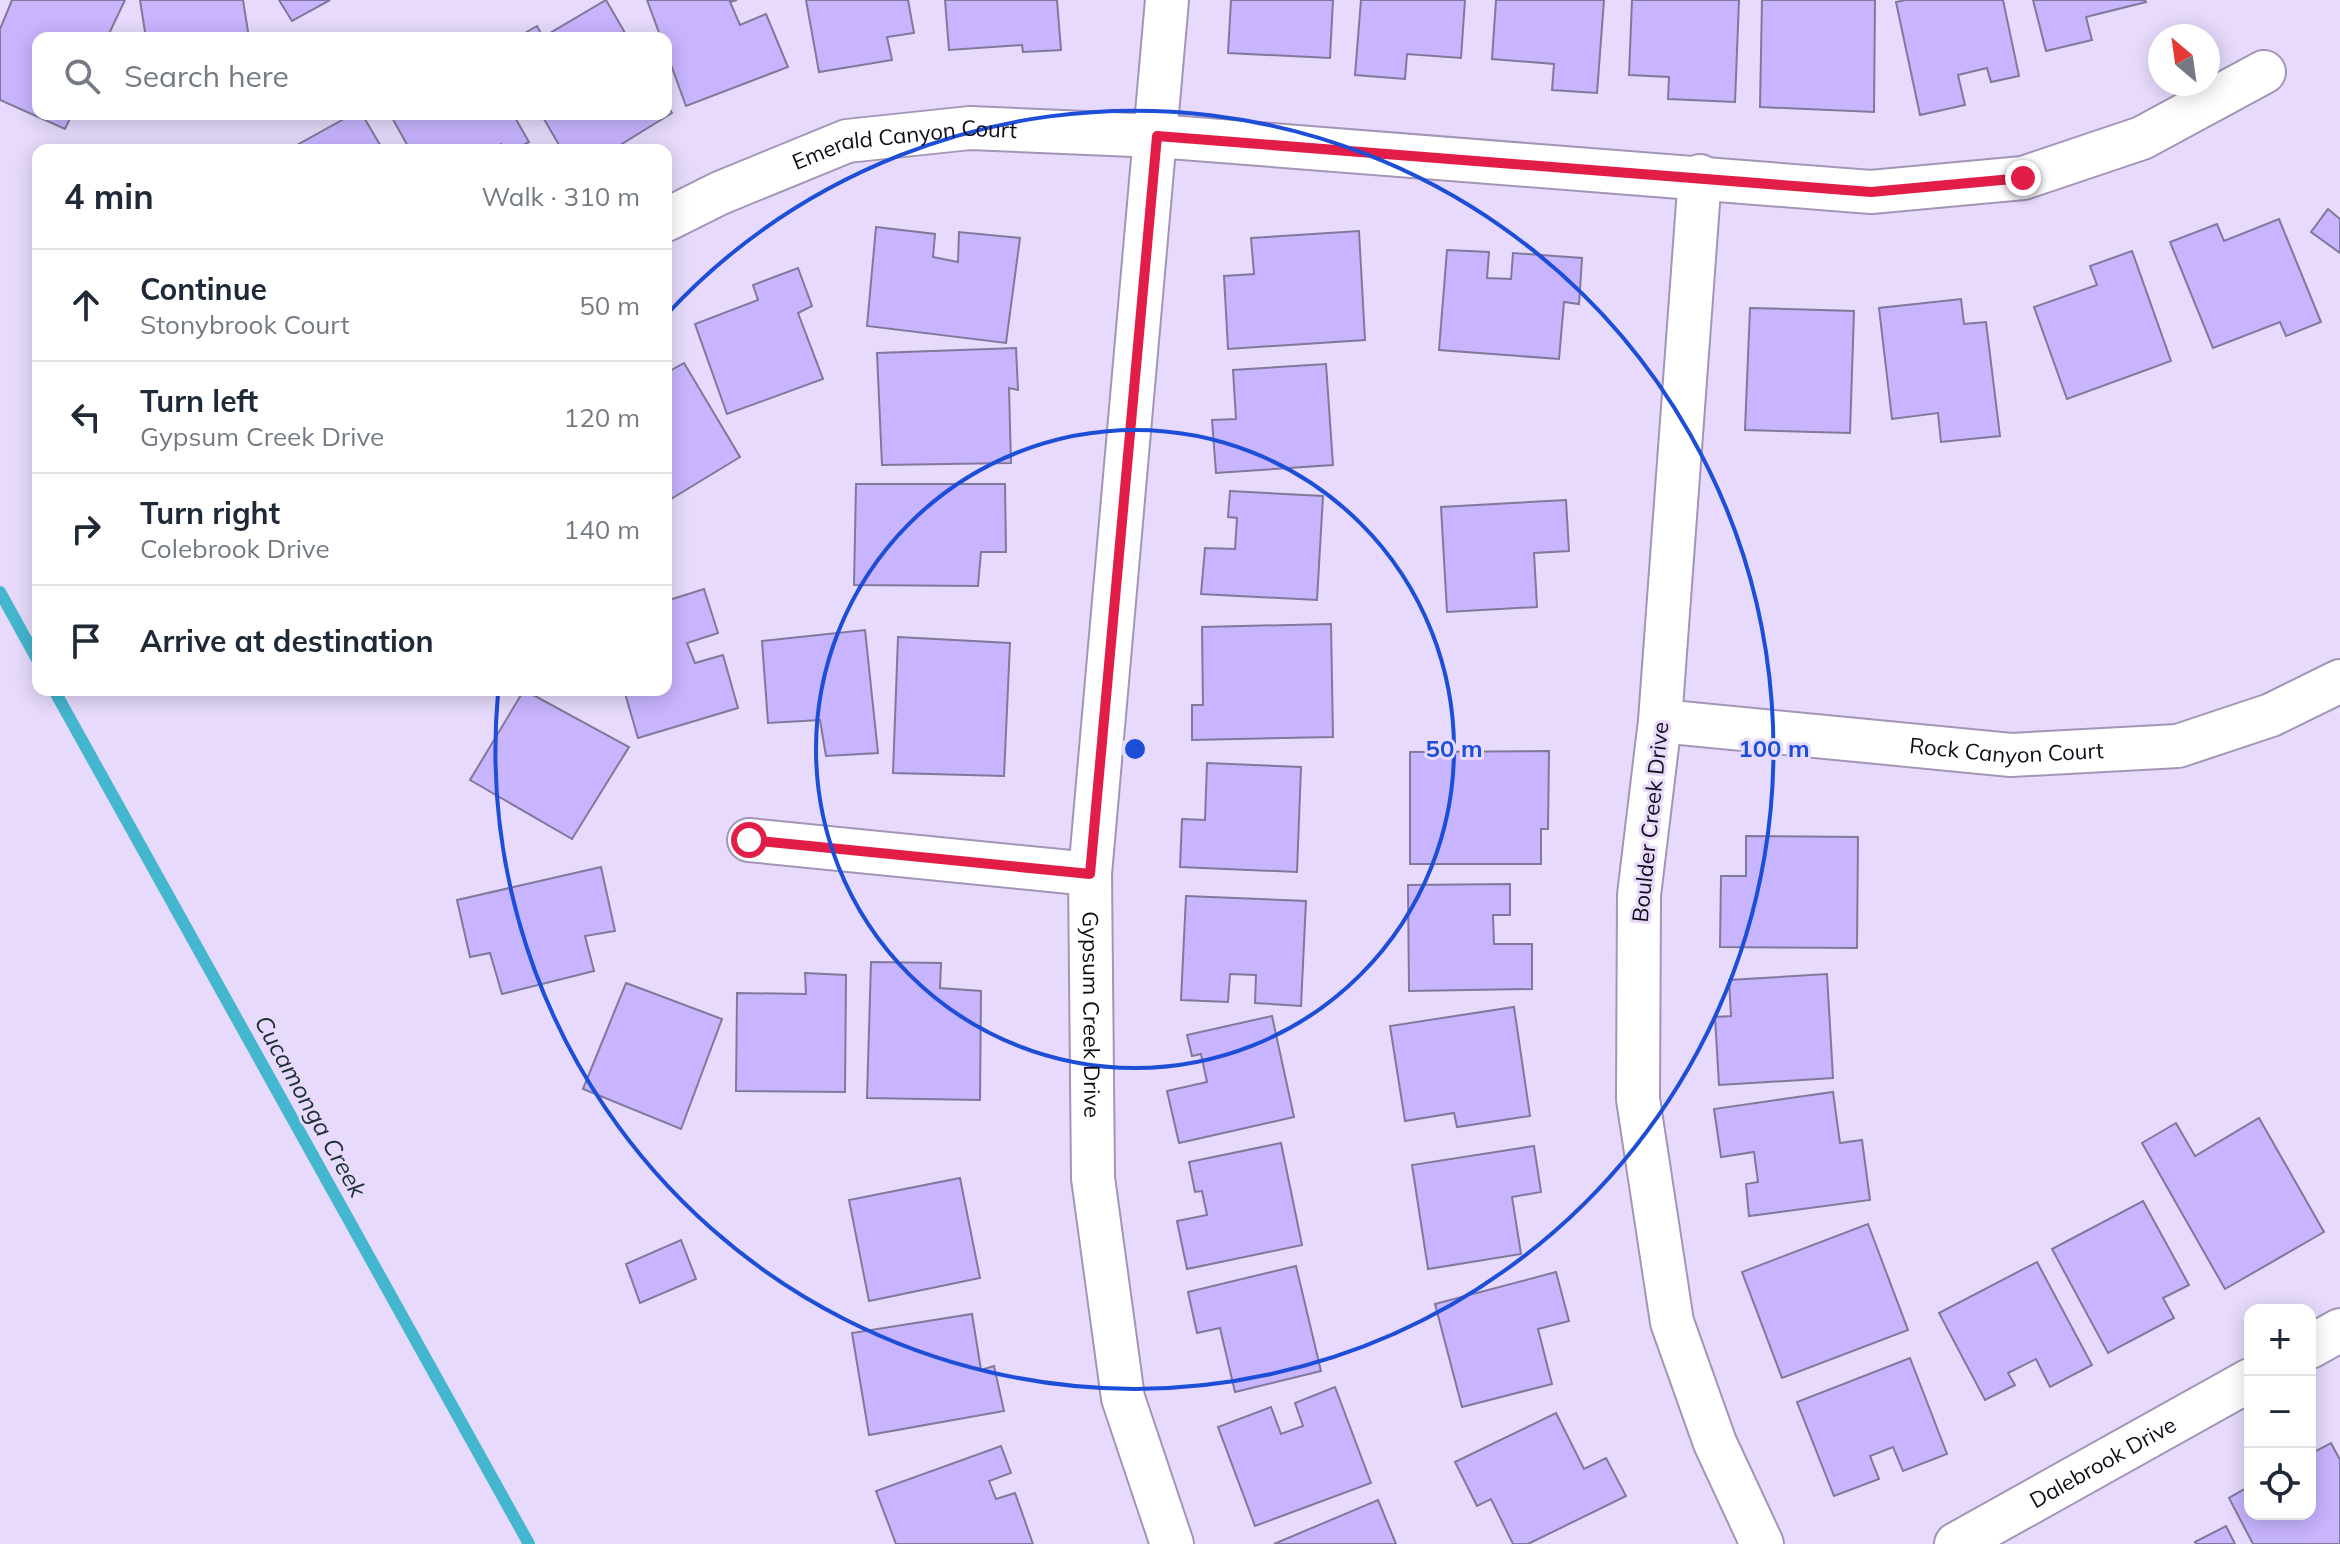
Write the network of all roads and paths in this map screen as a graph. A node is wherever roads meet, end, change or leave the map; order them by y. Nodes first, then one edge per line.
1 (1167, 0) edge
2 (2264, 72) dead end
3 (1157, 136) junction
4 (1700, 176) junction
5 (672, 217) edge
6 (2340, 681) edge
7 (1660, 721) junction
8 (749, 840) dead end
9 (1090, 874) junction
10 (2340, 1330) edge
11 (2316, 1344) edge
12 (2244, 1383) edge
13 (1172, 1544) edge
14 (1762, 1544) edge
15 (1956, 1544) edge

1 - 3 street, Gypsum Creek Drive
2 - 4 street, Emerald Canyon Court
3 - 4 street, Emerald Canyon Court
3 - 5 street, Emerald Canyon Court
3 - 9 street, Gypsum Creek Drive
4 - 7 street, Boulder Creek Drive
6 - 7 street, Rock Canyon Court
7 - 14 street, Boulder Creek Drive
8 - 9 street
9 - 13 street, Gypsum Creek Drive
10 - 11 street
12 - 15 street, Dalebrook Drive

